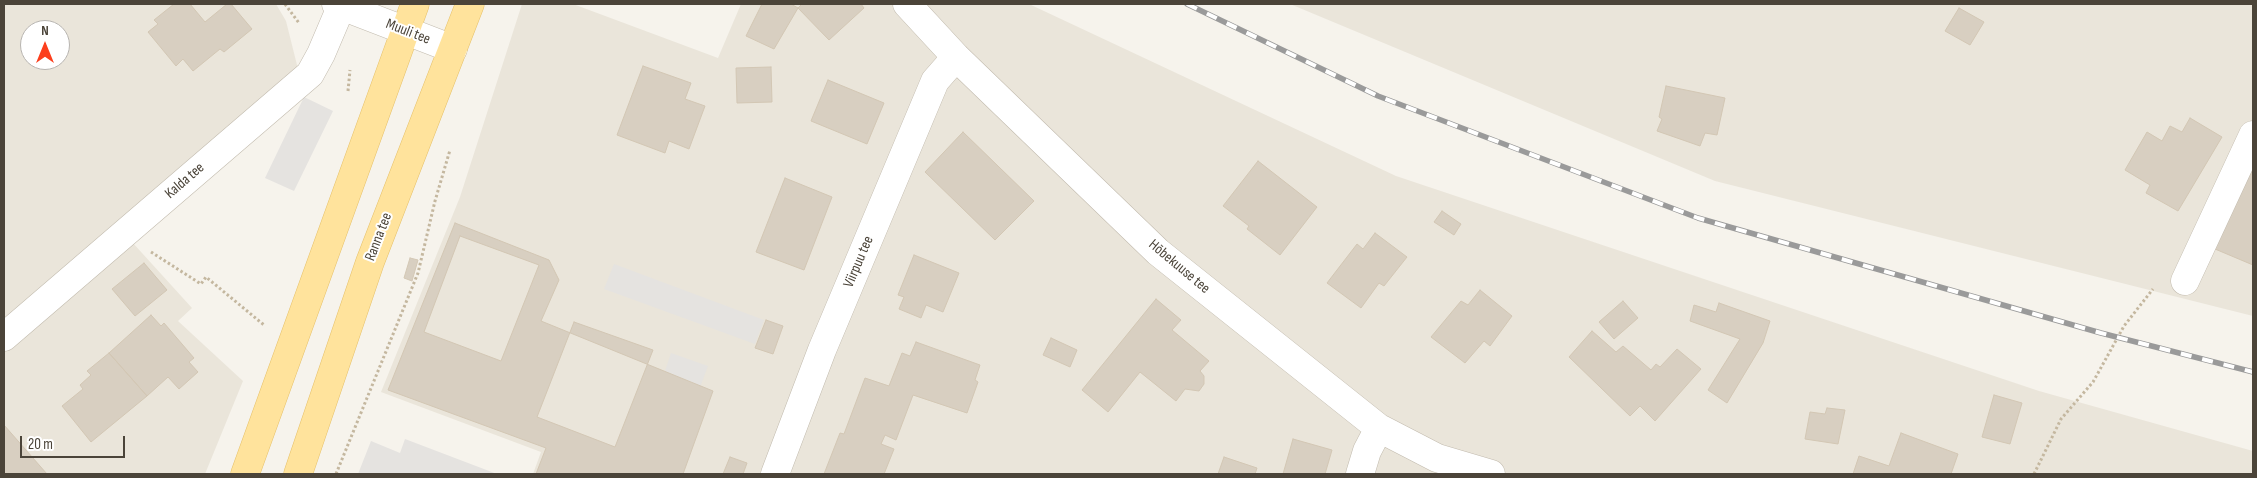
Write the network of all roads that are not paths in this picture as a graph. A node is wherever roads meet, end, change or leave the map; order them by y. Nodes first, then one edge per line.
1 (415, 4) edge
2 (470, 4) edge
3 (907, 4) edge
4 (338, 5) edge
5 (404, 31) junction
6 (453, 49) junction
7 (956, 57) junction
8 (2253, 134) edge
9 (2185, 281) road end
10 (4, 337) edge
11 (1379, 428) junction
12 (245, 474) edge
13 (298, 474) edge
14 (775, 474) edge
15 (1360, 474) edge
16 (1491, 474) edge

1 - 5 main road
2 - 6 main road, Ranna tee
3 - 7 street, Hõbekuuse tee
4 - 5 street, Muuli tee
4 - 10 street, Kalda tee
5 - 6 street, Muuli tee
5 - 12 main road
6 - 13 main road, Ranna tee
7 - 11 street, Hõbekuuse tee
7 - 14 street, Viirpuu tee
8 - 9 street
11 - 15 street
11 - 16 street, Hõbekuuse tee

